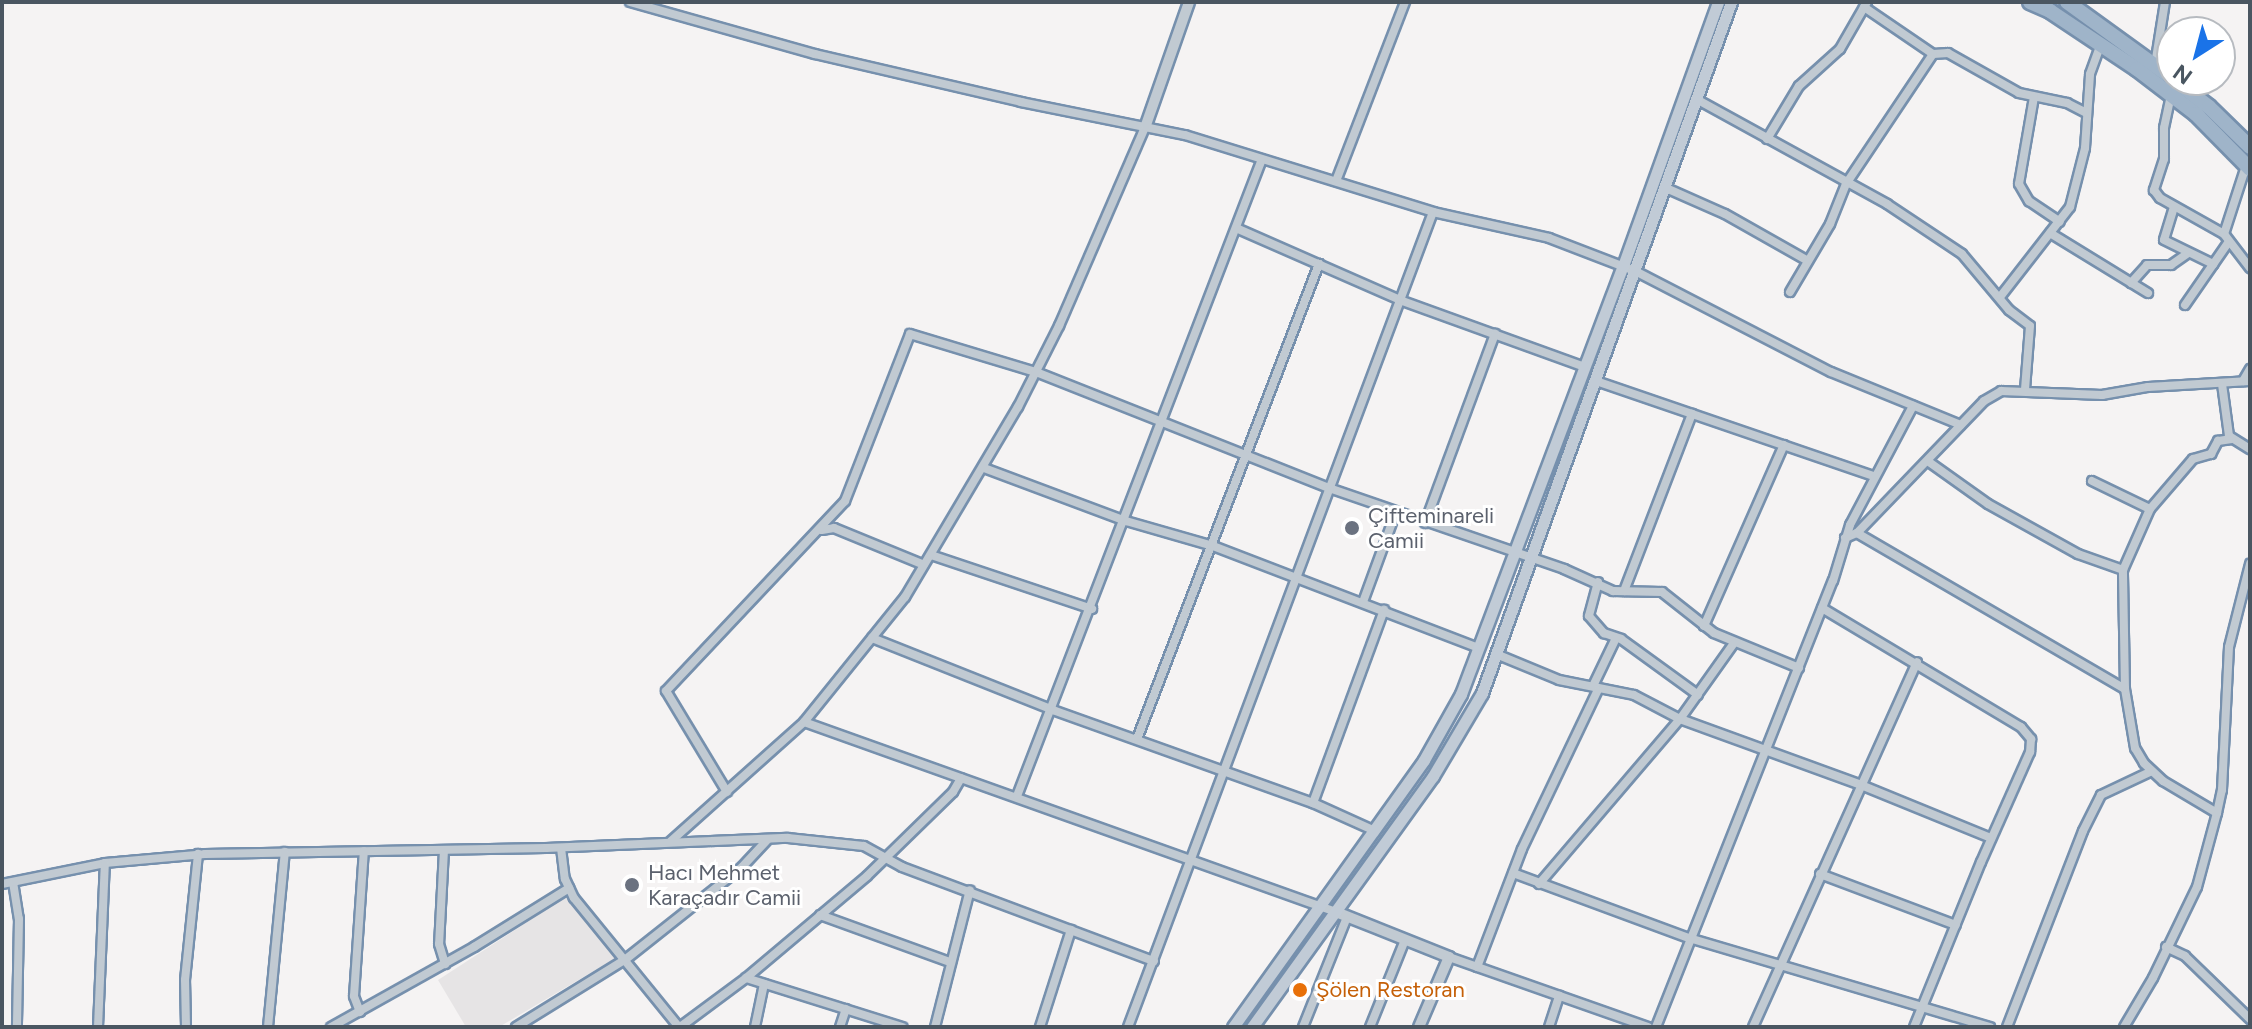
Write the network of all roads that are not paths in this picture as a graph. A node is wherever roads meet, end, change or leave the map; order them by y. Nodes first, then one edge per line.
1 (630, 2) edge
2 (1189, 2) edge
3 (1405, 2) edge
4 (1718, 2) edge
5 (1731, 2) edge
6 (2030, 2) edge
7 (2067, 2) edge
8 (2165, 2) edge
9 (1866, 5) edge
10 (2101, 43) junction
11 (1933, 54) junction
12 (2155, 65) joint
13 (2156, 75) edge
14 (2170, 96) edge
15 (2182, 96) edge
16 (2191, 96) edge
17 (2034, 97) junction
18 (1698, 100) junction
19 (2085, 112) junction
20 (1146, 125) junction
21 (1767, 139) junction
22 (2250, 147) edge
23 (1262, 159) junction
24 (2248, 167) edge
25 (1336, 181) junction
26 (1846, 184) junction
27 (1666, 188) junction
28 (2174, 207) junction
29 (1433, 212) junction
30 (2060, 222) junction
31 (1236, 228) junction
32 (2050, 233) junction
33 (2226, 238) junction
34 (2188, 253) junction
35 (1808, 261) junction
36 (1319, 264) junction
37 (2213, 264) junction
38 (1623, 266) junction
39 (2250, 268) edge
40 (1635, 271) junction
41 (2131, 283) junction
42 (1790, 292) dead end
43 (2148, 293) dead end
44 (2000, 297) junction
45 (1400, 300) junction
46 (2185, 305) dead end
47 (1495, 334) junction
48 (1585, 367) junction
49 (2250, 369) edge
50 (1036, 372) junction
51 (1596, 381) junction
52 (2247, 381) edge
53 (2222, 384) junction
54 (2025, 390) junction
55 (1913, 406) junction
56 (1692, 414) junction
57 (1163, 424) junction
58 (1961, 425) junction
59 (2232, 439) junction
60 (1784, 445) junction
61 (2250, 449) edge
62 (1247, 455) junction
63 (1929, 462) junction
64 (984, 468) junction
65 (1874, 476) junction
66 (2092, 481) dead end
67 (1329, 488) junction
68 (2150, 509) junction
69 (1396, 512) junction
70 (1126, 521) junction
71 (1425, 523) junction
72 (821, 530) junction
73 (1857, 533) junction
74 (1845, 538) junction
75 (1213, 546) junction
76 (1515, 554) junction
77 (931, 555) junction
78 (1530, 558) junction
79 (2250, 564) edge
80 (924, 565) junction
81 (2123, 570) junction
82 (1295, 579) junction
83 (1598, 582) junction
84 (1624, 591) junction
85 (1363, 602) junction
86 (1822, 608) junction
87 (1092, 609) junction
88 (1384, 610) junction
89 (1704, 626) junction
90 (872, 638) junction
91 (1616, 638) junction
92 (1734, 643) junction
93 (1479, 648) junction
94 (1496, 654) junction
95 (1917, 662) junction
96 (1799, 668) junction
97 (1596, 688) junction
98 (2125, 689) junction
99 (1698, 695) junction
100 (1053, 710) junction
101 (1680, 719) junction
102 (804, 722) junction
103 (1137, 739) junction
104 (1765, 753) junction
105 (1223, 769) junction
106 (2152, 771) junction
107 (961, 778) junction
108 (1861, 785) junction
109 (727, 792) junction
110 (1017, 796) junction
111 (1313, 803) junction
112 (2217, 813) junction
113 (1373, 830) junction
114 (1991, 838) junction
115 (768, 839) junction
116 (671, 842) junction
117 (561, 848) junction
118 (444, 850) junction
119 (364, 851) junction
120 (285, 852) junction
121 (198, 854) junction
122 (885, 858) junction
123 (1188, 860) junction
124 (105, 863) junction
125 (1513, 873) junction
126 (1820, 874) junction
127 (13, 882) junction
128 (2, 884) edge
129 (1539, 884) junction
130 (569, 888) junction
131 (970, 890) junction
132 (1319, 907) junction
133 (820, 915) junction
134 (1342, 915) junction
135 (1956, 925) junction
136 (1071, 930) junction
137 (1689, 938) junction
138 (1405, 940) junction
139 (2166, 947) junction
140 (1449, 957) junction
141 (626, 959) junction
142 (1154, 961) junction
143 (950, 962) junction
144 (1780, 963) junction
145 (445, 964) junction
146 (1477, 967) junction
147 (746, 978) junction
148 (764, 984) junction
149 (1559, 996) junction
150 (1923, 1007) junction
151 (846, 1009) junction
152 (360, 1012) junction
153 (2250, 1019) edge
154 (17, 1027) edge
155 (98, 1027) edge
156 (186, 1027) edge
157 (268, 1027) edge
158 (331, 1027) edge
159 (516, 1027) edge
160 (680, 1027) edge
161 (755, 1027) edge
162 (840, 1027) edge
163 (902, 1027) edge
164 (935, 1027) edge
165 (1040, 1027) edge
166 (1128, 1027) edge
167 (1233, 1027) edge
168 (1252, 1027) edge
169 (1303, 1027) edge
170 (1370, 1027) edge
171 (1419, 1027) edge
172 (1549, 1027) edge
173 (1648, 1027) edge
174 (1656, 1027) edge
175 (1753, 1027) edge
176 (1914, 1027) edge
177 (1990, 1027) edge
178 (2007, 1027) edge
179 (2124, 1027) edge

1 - 20 street
2 - 20 street
3 - 25 street
4 - 38 main road
5 - 18 main road
6 - 10 highway
7 - 12 highway
8 - 12 street
9 - 11 street
9 - 21 street
10 - 13 highway
10 - 19 street
11 - 17 street
11 - 26 street
14 - 28 street
15 - 24 highway
16 - 22 highway
17 - 19 street
17 - 30 street
18 - 21 street
18 - 27 main road
19 - 30 street
20 - 23 street
20 - 50 street
21 - 26 street
23 - 25 street
23 - 31 street
24 - 33 street
25 - 29 street
26 - 35 street
26 - 44 street
27 - 35 street
27 - 40 main road
28 - 33 street
28 - 34 street
29 - 38 street
29 - 45 street
30 - 32 street
31 - 36 street
31 - 57 street
32 - 41 street
32 - 44 street
33 - 37 street
33 - 39 street
34 - 37 street
34 - 41 street
35 - 42 street
36 - 45 street
36 - 62 street
37 - 46 street
38 - 40 street
38 - 48 main road
40 - 51 main road
40 - 55 street
41 - 43 street
44 - 54 street
45 - 47 street
45 - 67 street
47 - 48 street
47 - 71 street
48 - 76 main road
49 - 52 street
50 - 57 street
50 - 64 street
50 - 72 street
51 - 56 street
51 - 78 main road
52 - 53 street
53 - 54 street
53 - 59 street
54 - 58 street
55 - 58 street
55 - 65 street
56 - 60 street
56 - 84 street
57 - 62 street
57 - 70 street
58 - 63 street
59 - 61 street
59 - 68 street
60 - 65 street
60 - 89 street
62 - 67 street
62 - 75 street
63 - 73 street
63 - 81 street
64 - 70 street
64 - 77 street
65 - 74 street
66 - 68 street
67 - 69 street
67 - 82 street
68 - 81 street
69 - 71 street
69 - 85 street
70 - 75 street
70 - 87 street
71 - 76 street
72 - 80 street
72 - 109 street
73 - 74 street
73 - 98 street
74 - 86 street
75 - 82 street
75 - 103 street
76 - 78 street
76 - 93 main road
77 - 80 street
77 - 87 street
78 - 83 street
78 - 94 main road
79 - 112 street
80 - 90 street
81 - 98 street
82 - 85 street
82 - 105 street
83 - 84 street
83 - 91 street
84 - 89 street
85 - 88 street
86 - 95 street
86 - 96 street
87 - 100 street
88 - 93 street
88 - 111 street
89 - 92 street
90 - 100 street
90 - 102 street
91 - 97 street
91 - 99 street
92 - 96 street
92 - 99 street
93 - 113 main road
94 - 97 street
94 - 134 main road
95 - 108 street
95 - 114 street
96 - 104 street
97 - 101 street
97 - 125 street
98 - 106 street
99 - 101 street
100 - 103 street
100 - 110 street
101 - 104 street
101 - 129 street
102 - 107 street
102 - 109 street
103 - 105 street
104 - 108 street
104 - 137 street
105 - 111 street
105 - 123 street
106 - 112 street
106 - 178 street
107 - 110 street
107 - 122 street
108 - 114 street
108 - 126 street
109 - 116 street
110 - 123 street
111 - 113 street
112 - 139 street
113 - 132 main road
114 - 135 street
115 - 116 street
115 - 122 street
115 - 141 street
116 - 117 street
117 - 118 street
117 - 130 street
118 - 119 street
118 - 145 street
119 - 120 street
119 - 152 street
120 - 121 street
120 - 157 street
121 - 124 street
121 - 156 street
122 - 131 street
122 - 133 street
123 - 132 street
123 - 142 street
124 - 127 street
124 - 155 street
125 - 129 street
125 - 146 street
126 - 135 street
126 - 144 street
127 - 128 street
127 - 154 street
129 - 137 street
130 - 141 street
130 - 145 street
131 - 136 street
131 - 143 street
132 - 134 street
132 - 167 main road
133 - 143 street
133 - 147 street
134 - 138 street
134 - 168 main road
134 - 169 street
135 - 150 street
136 - 142 street
136 - 165 street
137 - 144 street
137 - 174 street
138 - 140 street
138 - 170 street
139 - 153 street
139 - 179 street
140 - 146 street
140 - 171 street
141 - 159 street
141 - 160 street
142 - 166 street
143 - 164 street
144 - 150 street
144 - 175 street
145 - 152 street
146 - 149 street
147 - 148 street
147 - 160 street
148 - 151 street
148 - 161 street
149 - 172 street
149 - 173 street
150 - 176 street
150 - 177 street
151 - 162 street
151 - 163 street
152 - 158 street

